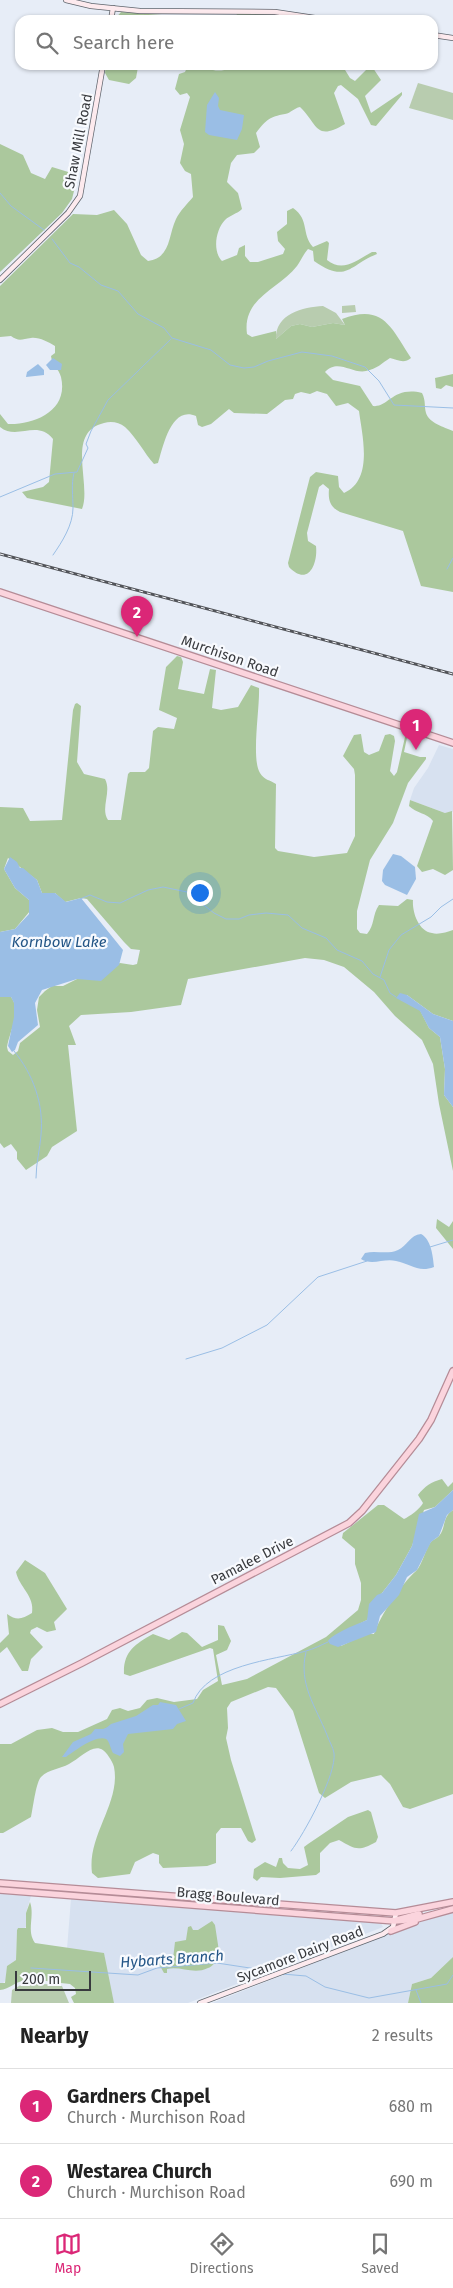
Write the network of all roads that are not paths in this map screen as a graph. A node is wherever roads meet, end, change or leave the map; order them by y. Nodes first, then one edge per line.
1 (66, 0) edge
2 (113, 8) junction
3 (112, 15) edge
4 (295, 15) edge
5 (438, 37) edge
6 (453, 38) edge
7 (102, 70) edge
8 (0, 280) edge
9 (0, 592) edge
10 (453, 743) edge
11 (453, 1371) edge
12 (0, 1704) edge
13 (0, 1883) edge
14 (0, 1890) edge
15 (216, 1901) junction
16 (453, 1902) edge
17 (177, 1904) junction
18 (305, 1907) junction
19 (453, 1909) edge
20 (244, 1910) junction
21 (396, 1913) junction
22 (430, 1916) junction
23 (395, 1921) junction
24 (391, 1930) junction
25 (200, 2003) edge

1 - 2 main road
2 - 3 main road
2 - 4 main road
5 - 6 main road
7 - 8 main road, Shaw Mill Road
9 - 10 main road, Murchison Road
11 - 12 main road, Pamalee Drive
13 - 15 main road, Bragg Boulevard
14 - 17 main road, Bragg Boulevard
15 - 17 main road
15 - 18 main road, Bragg Boulevard
16 - 21 main road, Bragg Boulevard
16 - 23 main road
17 - 20 main road, Bragg Boulevard
18 - 20 main road
18 - 21 main road, Bragg Boulevard
19 - 22 main road, Bragg Boulevard
20 - 23 main road, Bragg Boulevard
21 - 23 main road
22 - 23 main road, Bragg Boulevard
22 - 24 main road
23 - 24 main road
24 - 25 main road, Sycamore Dairy Road

